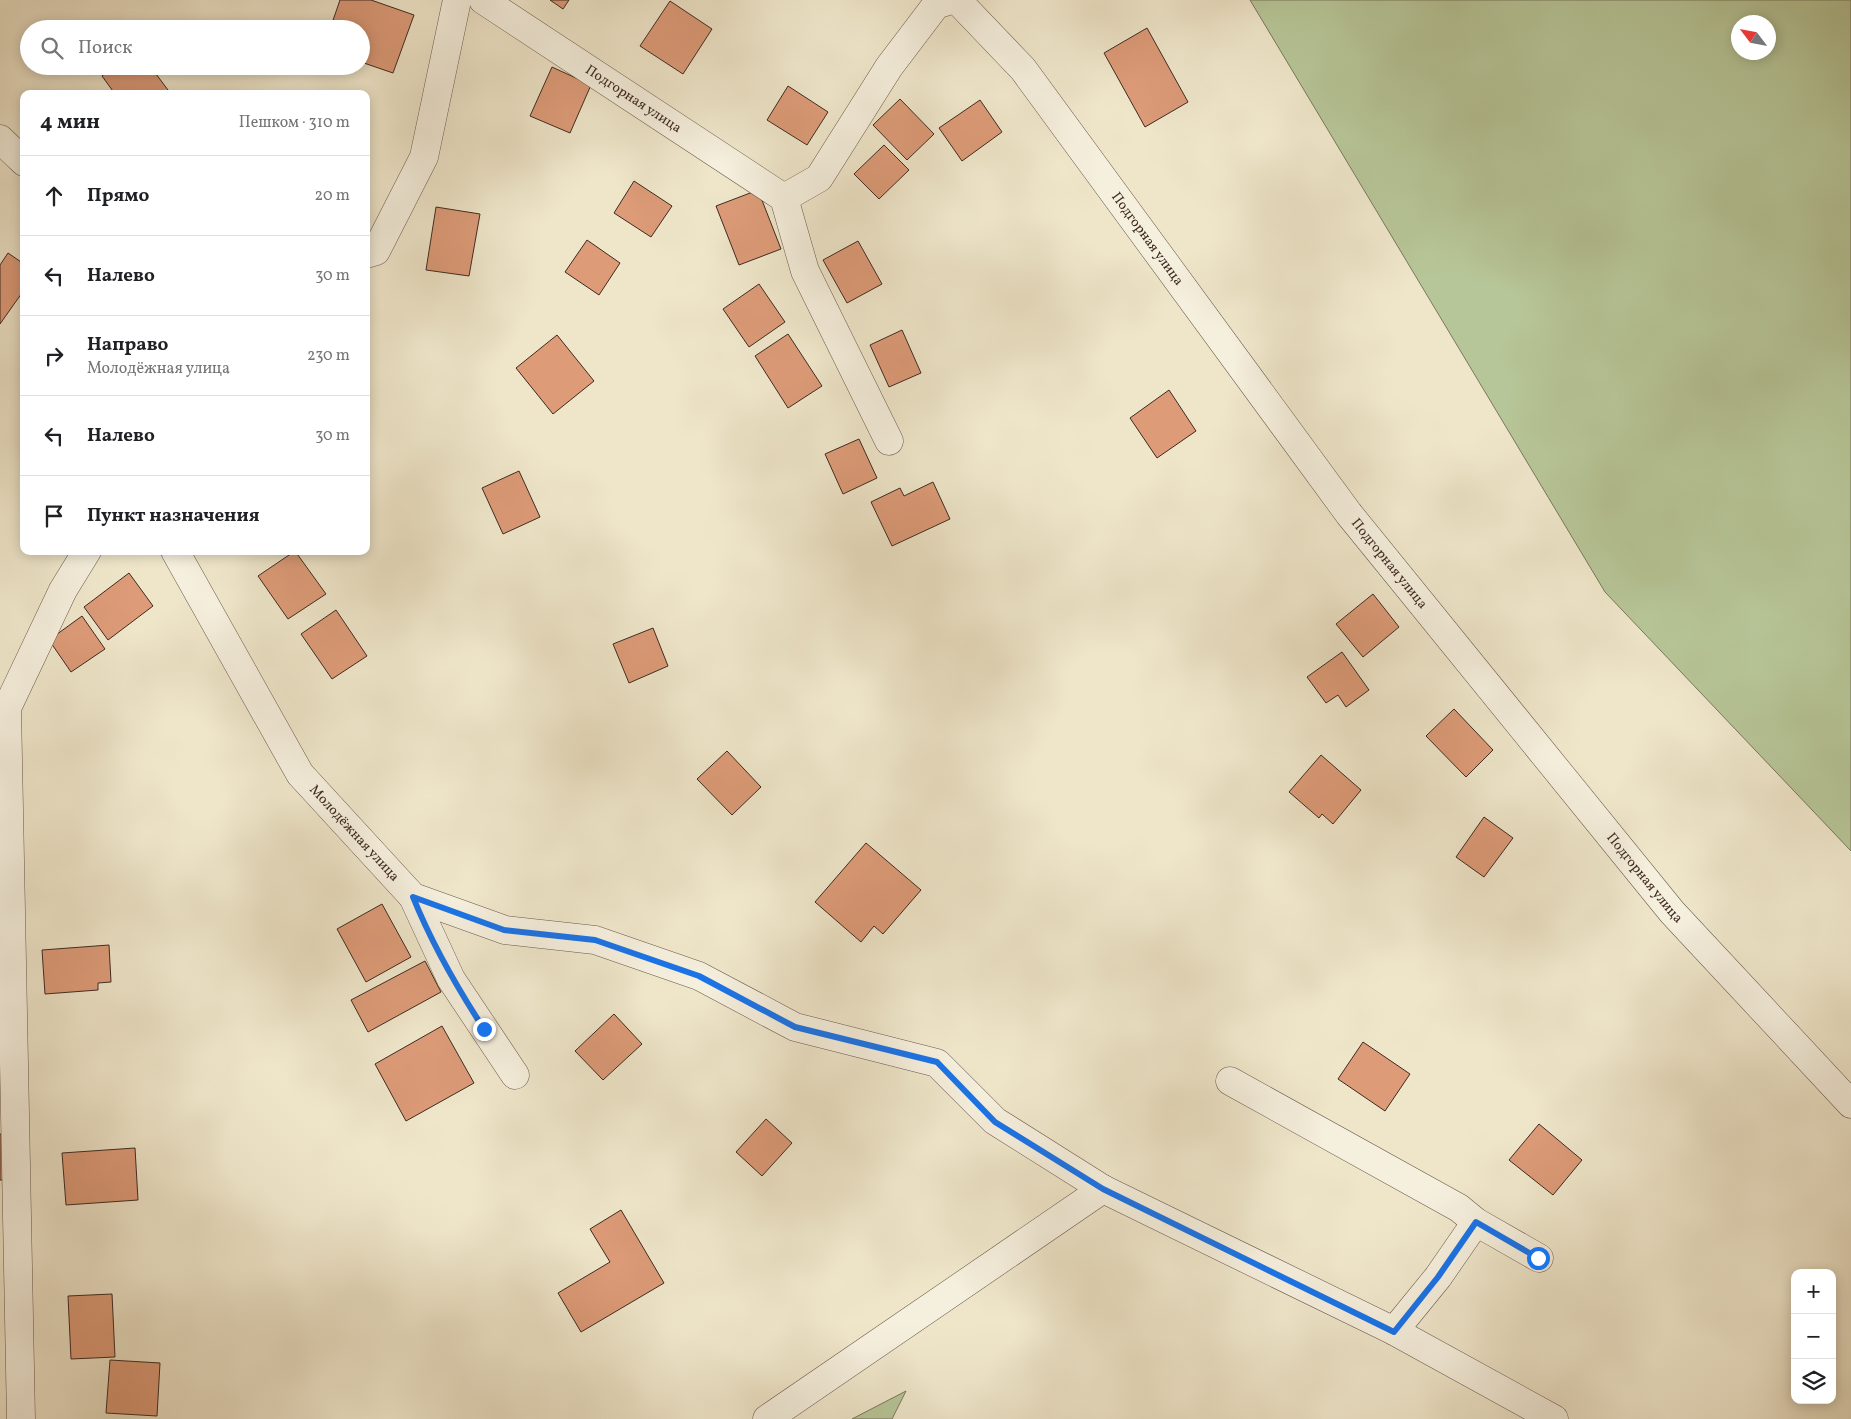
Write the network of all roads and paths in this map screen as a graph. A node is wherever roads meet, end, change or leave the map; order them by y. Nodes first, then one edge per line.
1 (457, 0) edge
2 (483, 0) edge
3 (951, 0) edge
4 (957, 0) edge
5 (0, 139) edge
6 (20, 158) edge
7 (784, 198) junction
8 (370, 253) edge
9 (889, 441) dead end
10 (85, 555) edge
11 (177, 555) edge
12 (5, 858) edge
13 (413, 897) junction
14 (515, 1075) dead end
15 (1230, 1081) dead end
16 (1851, 1104) edge
17 (1103, 1189) junction
18 (1476, 1222) junction
19 (1538, 1258) dead end
20 (1394, 1332) junction
21 (21, 1419) edge
22 (767, 1419) edge
23 (1554, 1419) edge

1 - 8 street
2 - 7 street, Подгорная улица
3 - 7 street
4 - 16 street, Подгорная улица
5 - 6 street
7 - 9 street
10 - 12 street
11 - 13 street, Молодёжная улица
12 - 21 street
13 - 14 street
13 - 17 street, Молодёжная улица
15 - 18 street
17 - 20 street, Молодёжная улица
17 - 22 street
18 - 19 street
18 - 20 street
20 - 23 street, Молодёжная улица

